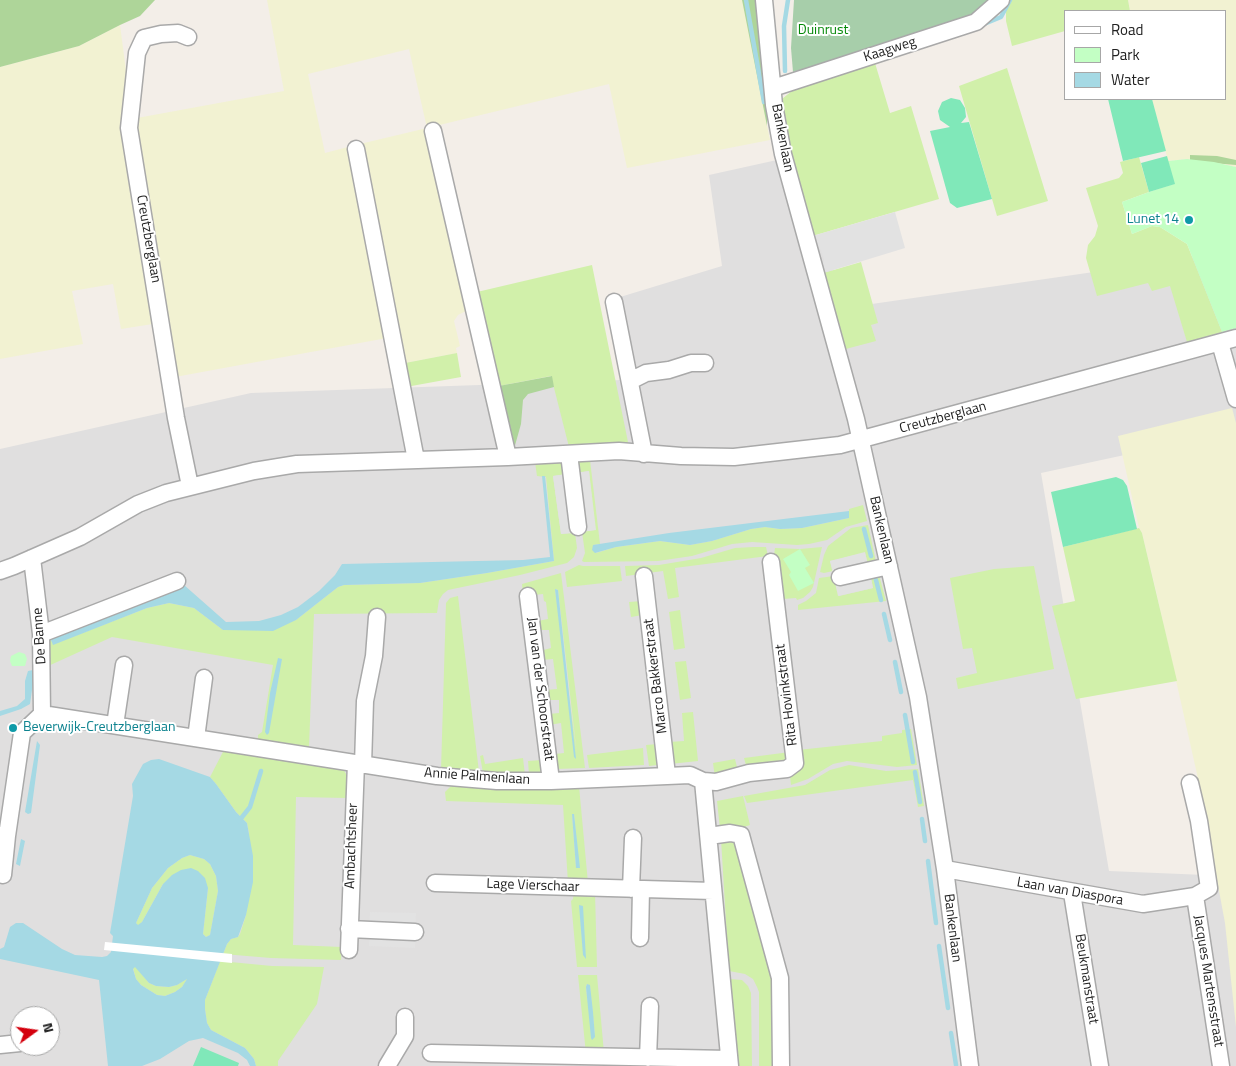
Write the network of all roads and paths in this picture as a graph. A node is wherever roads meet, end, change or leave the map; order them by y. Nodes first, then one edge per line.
1 (1000, 0) edge
2 (768, 4) edge
3 (188, 37) dead end
4 (773, 88) junction
5 (433, 131) dead end
6 (356, 149) dead end
7 (614, 302) dead end
8 (1228, 340) edge
9 (705, 363) dead end
10 (630, 381) junction
11 (1236, 399) edge
12 (860, 440) junction
13 (569, 454) junction
14 (644, 454) junction
15 (508, 457) junction
16 (416, 460) junction
17 (190, 486) junction
18 (578, 527) dead end
19 (32, 558) junction
20 (770, 562) dead end
21 (889, 566) junction
22 (0, 571) edge
23 (644, 576) dead end
24 (840, 577) dead end
25 (177, 581) dead end
26 (528, 596) dead end
27 (377, 617) dead end
28 (41, 634) junction
29 (124, 665) dead end
30 (204, 678) dead end
31 (42, 714) junction
32 (115, 725) junction
33 (196, 738) junction
34 (359, 764) junction
35 (667, 775) junction
36 (551, 781) junction
37 (703, 781) junction
38 (1190, 783) dead end
39 (4, 835) edge
40 (709, 836) junction
41 (633, 838) dead end
42 (945, 870) junction
43 (3, 875) dead end
44 (434, 883) dead end
45 (636, 889) junction
46 (713, 891) junction
47 (1072, 893) junction
48 (1195, 896) junction
49 (349, 929) junction
50 (415, 932) dead end
51 (640, 938) dead end
52 (348, 950) dead end
53 (650, 1006) dead end
54 (405, 1017) dead end
55 (431, 1054) dead end
56 (654, 1060) edge
57 (729, 1063) edge
58 (387, 1066) edge
59 (781, 1066) edge
60 (970, 1066) edge
61 (1100, 1066) edge
62 (1221, 1066) edge

1 - 4 street, Kaagweg
2 - 4 street, Bankenlaan
3 - 17 street, Creutzberglaan
4 - 12 street, Bankenlaan
5 - 15 street
6 - 16 street
7 - 10 street
8 - 11 street
8 - 12 street, Creutzberglaan
9 - 10 street
10 - 14 street
12 - 14 street, Creutzberglaan
12 - 21 street, Bankenlaan
13 - 14 street, Creutzberglaan
13 - 15 street, Creutzberglaan
13 - 18 street
15 - 16 street, Creutzberglaan
16 - 17 street, Creutzberglaan
17 - 19 street, Creutzberglaan
19 - 22 street, Creutzberglaan
19 - 28 street, De Banne
20 - 37 street, Rita Hovinkstraat
21 - 24 street
21 - 42 street, Bankenlaan
23 - 35 street, Marco Bakkerstraat
25 - 28 street
26 - 36 street, Jan van der Schoorstraat
27 - 34 street, Ambachtsheer
28 - 31 street, De Banne
29 - 32 street
30 - 33 street
31 - 32 street, Annie Palmenlaan
31 - 39 street
32 - 33 street, Annie Palmenlaan
33 - 34 street, Annie Palmenlaan
34 - 36 street, Annie Palmenlaan
34 - 49 street, Ambachtsheer
35 - 36 street, Annie Palmenlaan
35 - 37 street, Annie Palmenlaan
37 - 40 street
38 - 48 street
39 - 43 street
40 - 46 street
40 - 59 street
41 - 45 street
42 - 47 street, Laan van Diaspora
42 - 60 street, Bankenlaan
44 - 45 street, Lage Vierschaar
45 - 46 street, Lage Vierschaar
45 - 51 street
46 - 57 street
47 - 48 street, Laan van Diaspora
47 - 61 street, Beukmanstraat
48 - 62 street, Jacques Martensstraat
49 - 50 street
49 - 52 street, Ambachtsheer
53 - 56 street
54 - 58 street
55 - 56 street
56 - 57 street

